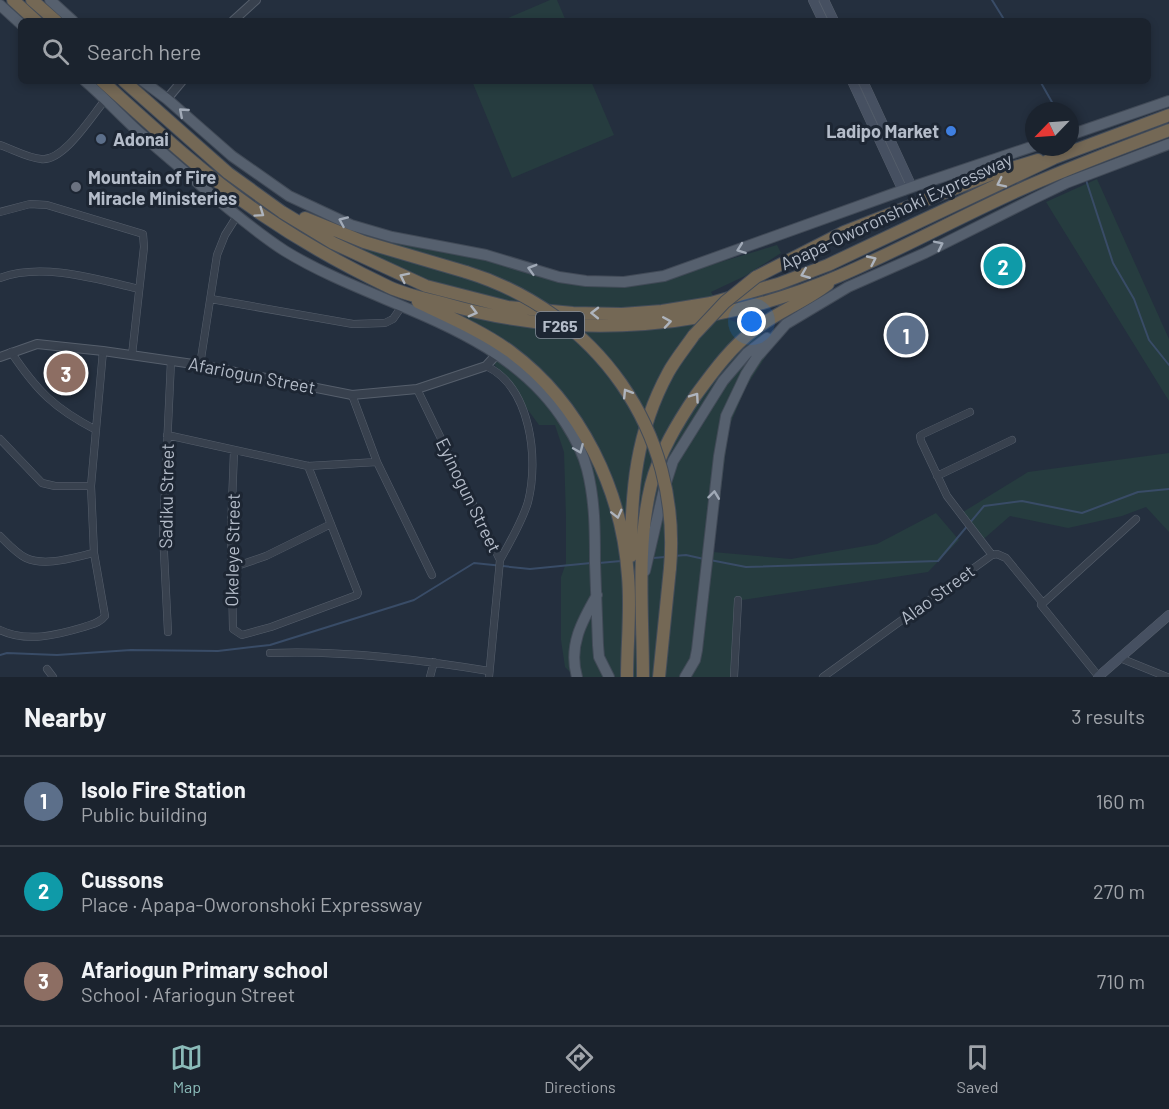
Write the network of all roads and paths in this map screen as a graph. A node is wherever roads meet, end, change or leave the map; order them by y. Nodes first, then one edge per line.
1 (13, 0) edge
2 (32, 0) edge
3 (50, 0) edge
4 (256, 0) edge
5 (813, 0) edge
6 (824, 0) edge
7 (0, 5) edge
8 (33, 18) edge
9 (53, 18) edge
10 (70, 18) edge
11 (236, 18) edge
12 (822, 18) edge
13 (833, 18) edge
14 (18, 21) edge
15 (89, 84) edge
16 (105, 84) edge
17 (127, 84) edge
18 (147, 84) edge
19 (180, 84) edge
20 (854, 84) edge
21 (864, 84) edge
22 (106, 99) junction
23 (167, 99) junction
24 (1169, 101) edge
25 (1169, 115) edge
26 (1169, 130) edge
27 (1079, 133) edge
28 (1169, 144) edge
29 (0, 145) edge
30 (1025, 149) edge
31 (1054, 158) junction
32 (228, 173) junction
33 (1063, 177) junction
34 (907, 189) junction
35 (0, 212) edge
36 (237, 216) junction
37 (838, 276) junction
38 (0, 279) edge
39 (139, 289) junction
40 (393, 289) junction
41 (211, 299) junction
42 (402, 306) junction
43 (786, 324) junction
44 (103, 351) junction
45 (11, 352) junction
46 (497, 354) junction
47 (132, 355) junction
48 (0, 357) edge
49 (171, 361) junction
50 (200, 365) junction
51 (486, 366) junction
52 (417, 389) junction
53 (352, 395) junction
54 (970, 412) dead end
55 (96, 430) junction
56 (167, 435) junction
57 (0, 440) edge
58 (1012, 440) dead end
59 (234, 451) junction
60 (377, 462) junction
61 (308, 466) junction
62 (937, 476) junction
63 (91, 486) junction
64 (1136, 519) dead end
65 (331, 524) junction
66 (0, 536) edge
67 (637, 550) junction
68 (94, 553) junction
69 (992, 555) junction
70 (501, 561) junction
71 (231, 568) junction
72 (637, 573) junction
73 (432, 575) dead end
74 (597, 595) junction
75 (738, 600) dead end
76 (1042, 602) junction
77 (1169, 615) edge
78 (0, 630) edge
79 (168, 632) dead end
80 (270, 653) dead end
81 (1120, 658) junction
82 (434, 662) junction
83 (47, 669) dead end
84 (627, 673) edge
85 (489, 674) edge
86 (54, 677) edge
87 (430, 677) edge
88 (576, 677) edge
89 (609, 677) edge
90 (643, 677) edge
91 (659, 677) edge
92 (685, 677) edge
93 (734, 677) edge
94 (823, 677) edge
95 (1099, 677) edge
96 (1167, 677) edge

1 - 8 highway
2 - 9 highway
3 - 10 main road
4 - 11 street
5 - 12 main road
6 - 13 main road
7 - 14 main road
15 - 22 main road
16 -> 40 highway, Apapa-Oworonshoki Expressway / F265
17 - 32 highway, Apapa-Oworonshoki Expressway / F265
18 - 23 main road, Apapa-Oworonshoki Expressway
19 - 23 street
20 - 34 main road
21 - 34 main road
22 - 29 street
22 - 36 main road
34 -> 23 main road, Apapa-Oworonshoki Expressway
24 - 27 main road
25 - 31 highway, Apapa-Oworonshoki Expressway / F265
26 - 33 highway, Apapa-Oworonshoki Expressway / F265
28 - 33 main road, Apapa-Oworonshoki Expressway
30 - 34 main road, Apapa-Oworonshoki Expressway
31 -> 32 highway, Apapa-Oworonshoki Expressway / F265
31 - 67 highway, bridge
91 -> 32 highway, bridge
37 -> 33 highway, Apapa-Oworonshoki Expressway / F265
43 -> 33 main road, Apapa-Oworonshoki Expressway
35 - 39 street
36 - 41 street
36 - 42 main road
40 -> 37 highway, Apapa-Oworonshoki Expressway / F265
67 -> 37 highway
38 - 39 street
39 - 47 street
40 -> 67 highway
41 - 42 street
41 - 50 street
42 - 46 main road
43 - 67 main road
92 -> 43 main road, Apapa-Oworonshoki Expressway
44 - 45 street, Afariogun Street
44 - 47 street, Afariogun Street
44 - 55 street
45 - 48 street, Afariogun Street
45 - 55 street
46 - 51 street, Afariogun Street
46 -> 74 main road
47 - 49 street, Afariogun Street
49 - 50 street, Afariogun Street
49 - 56 street, Sadiku Street
50 - 53 street, Afariogun Street
51 - 52 street, Afariogun Street
51 - 70 street
52 - 53 street, Afariogun Street
52 - 70 street, Eyinogun Street
53 - 60 street
54 - 62 street
55 - 63 street
56 - 59 street
56 - 79 street, Sadiku Street
57 - 63 street
58 - 62 street
59 - 61 street
59 - 71 street, Okeleye Street
60 - 61 street
60 - 73 street
61 - 65 street, Okeleye Street
62 - 69 street
63 - 68 street
64 - 76 street
65 - 71 street
65 - 71 street, Okeleye Street
66 - 68 street
67 - 72 highway
67 - 72 main road
68 - 78 street
69 - 76 street, Alao Street
69 - 94 street, Alao Street
70 - 85 street, Eyinogun Street
72 - 84 highway
72 - 90 highway
74 - 88 main road
74 - 89 main road
75 - 93 street
76 - 95 street, Alao Street
77 - 81 main road
80 - 82 street
81 - 95 main road
81 - 96 street
82 - 85 street
82 - 87 street
83 - 86 street

